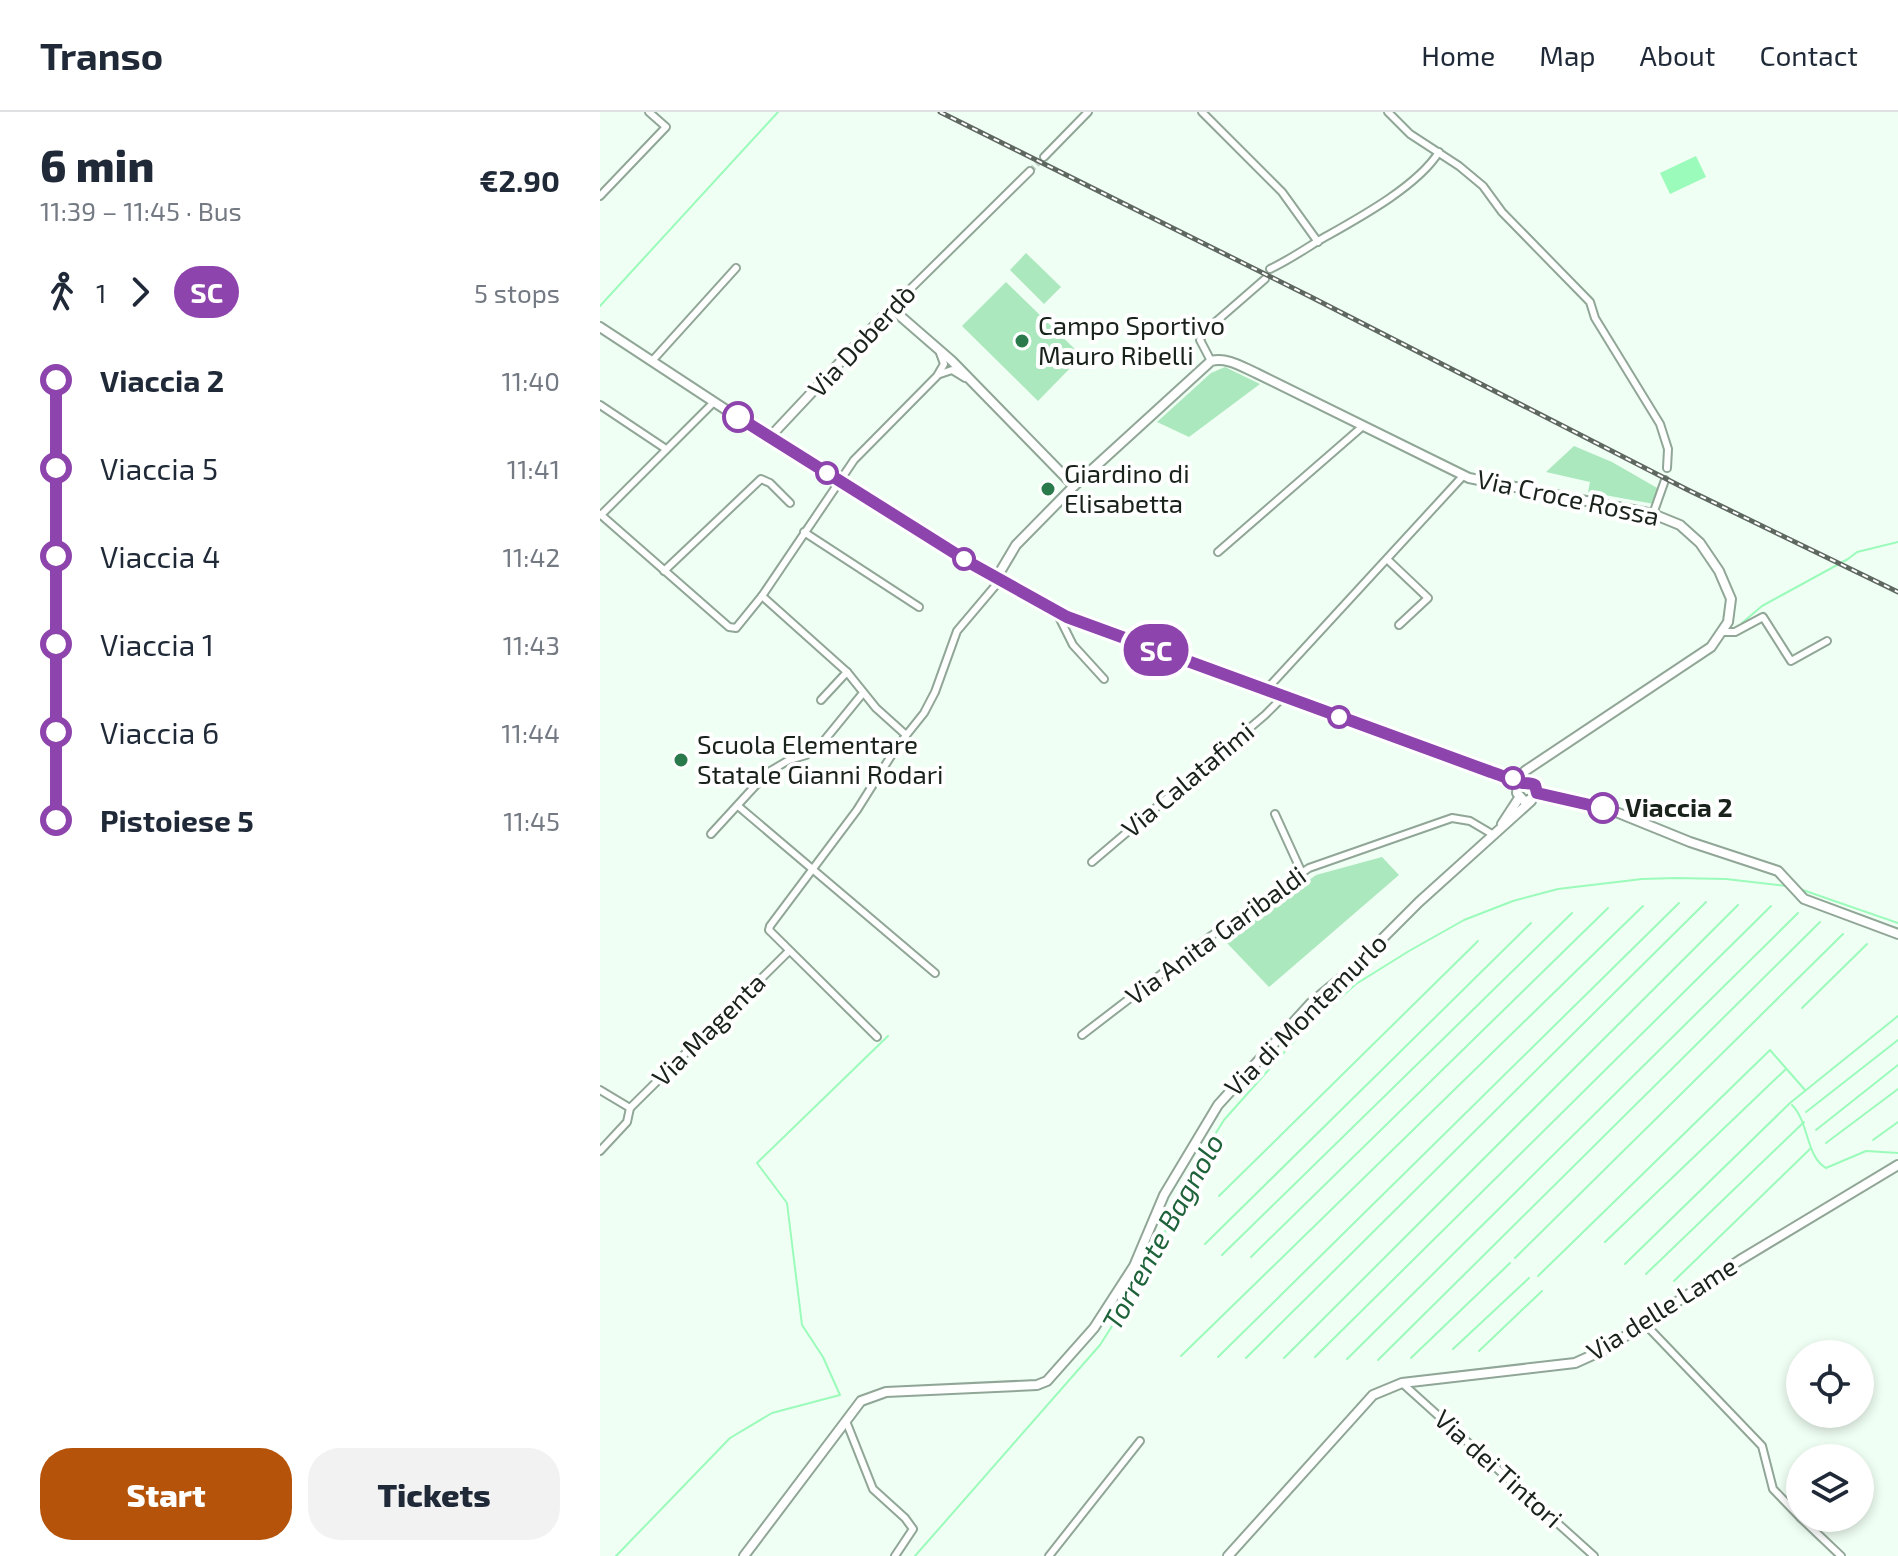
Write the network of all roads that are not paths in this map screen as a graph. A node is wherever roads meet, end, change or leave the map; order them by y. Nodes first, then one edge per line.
1 (649, 112) edge
2 (1088, 112) edge
3 (1202, 112) edge
4 (1388, 112) edge
5 (1439, 152) junction
6 (1044, 157) tunnel mouth
7 (1030, 171) tunnel mouth
8 (600, 196) edge
9 (1318, 242) junction
10 (736, 268) dead end
11 (1270, 269) dead end
12 (1265, 279) dead end
13 (891, 308) junction
14 (600, 327) edge
15 (937, 347) junction
16 (652, 361) junction
17 (1211, 361) junction
18 (937, 376) junction
19 (975, 385) junction
20 (714, 402) junction
21 (600, 405) edge
22 (1363, 426) junction
23 (769, 438) junction
24 (666, 449) junction
25 (1667, 468) dead end
26 (1463, 476) junction
27 (1665, 480) dead end
28 (839, 481) junction
29 (1074, 486) junction
30 (790, 503) dead end
31 (1653, 514) junction
32 (600, 515) edge
33 (804, 532) junction
34 (1218, 552) dead end
35 (1388, 560) junction
36 (664, 571) junction
37 (999, 578) junction
38 (762, 596) junction
39 (919, 607) dead end
40 (1056, 611) junction
41 (1399, 625) dead end
42 (1724, 632) junction
43 (1827, 641) dead end
44 (847, 672) junction
45 (1104, 679) dead end
46 (1266, 690) junction
47 (863, 693) junction
48 (1283, 697) junction
49 (821, 700) dead end
50 (906, 735) junction
51 (1522, 788) junction
52 (1534, 797) junction
53 (738, 806) junction
54 (1275, 814) dead end
55 (1501, 826) junction
56 (711, 834) dead end
57 (1492, 834) junction
58 (1092, 862) dead end
59 (814, 869) junction
60 (1302, 873) junction
61 (1898, 934) edge
62 (789, 951) junction
63 (935, 973) dead end
64 (1082, 1035) dead end
65 (877, 1037) dead end
66 (600, 1090) edge
67 (630, 1108) junction
68 (600, 1151) edge
69 (1898, 1165) edge
70 (1644, 1323) junction
71 (1402, 1383) junction
72 (846, 1421) junction
73 (1140, 1441) dead end
74 (1786, 1503) edge
75 (1815, 1532) edge
76 (1230, 1553) edge
77 (744, 1556) edge
78 (895, 1556) edge
79 (1049, 1556) edge
80 (1241, 1556) edge
81 (1594, 1556) edge
82 (1841, 1556) edge

1 - 8 street
2 - 6 street
3 - 9 street
4 - 5 street
5 - 9 street
5 - 25 street
7 - 13 street, Via Doberdò
9 - 11 street
10 - 16 street
12 - 17 street
13 - 15 street
13 - 23 street, Via Doberdò
14 - 16 street
15 - 18 street
15 - 19 street
16 - 20 street
17 - 22 street, Via Croce Rossa
17 - 29 street
18 - 19 street
18 - 28 street
19 - 29 street
20 - 23 street
20 - 24 street
21 - 24 street
22 - 26 street, Via Croce Rossa
22 - 34 street
23 - 28 street
24 - 32 street
26 - 31 street, Via Croce Rossa
26 - 35 street
27 - 31 street
28 - 33 street
28 - 37 street
29 - 37 street
30 - 36 street
31 - 42 street, Via Croce Rossa
32 - 36 street
33 - 38 street
33 - 39 street
35 - 41 street
35 - 46 street
36 - 38 street
37 - 40 street
37 - 50 street
38 - 44 street
40 - 45 street
40 - 46 street
42 - 43 street
42 - 51 street, Via di Montemurlo
44 - 47 street
44 - 49 street
46 - 48 street
47 - 50 street
47 - 53 street
48 - 51 street
48 - 58 street, Via Calatafimi
50 - 59 street
51 - 52 street
51 - 52 street
51 - 55 street, Via di Montemurlo
52 - 55 street, Via di Montemurlo
52 - 61 street
53 - 56 street
53 - 59 street
54 - 60 street
55 - 57 street, Via di Montemurlo
57 - 60 street, Via Anita Garibaldi
57 - 72 street, Via di Montemurlo
59 - 62 street
59 - 63 street
60 - 64 street, Via Anita Garibaldi
62 - 65 street
62 - 67 street, Via Magenta
66 - 67 street
67 - 68 street, Via Magenta
69 - 70 street, Via delle Lame
70 - 71 street, Via delle Lame
70 - 74 street
71 - 76 street, Via delle Lame
71 - 81 street, Via dei Tintori
72 - 77 street
72 - 78 street
73 - 79 street
75 - 82 street
76 - 80 street

